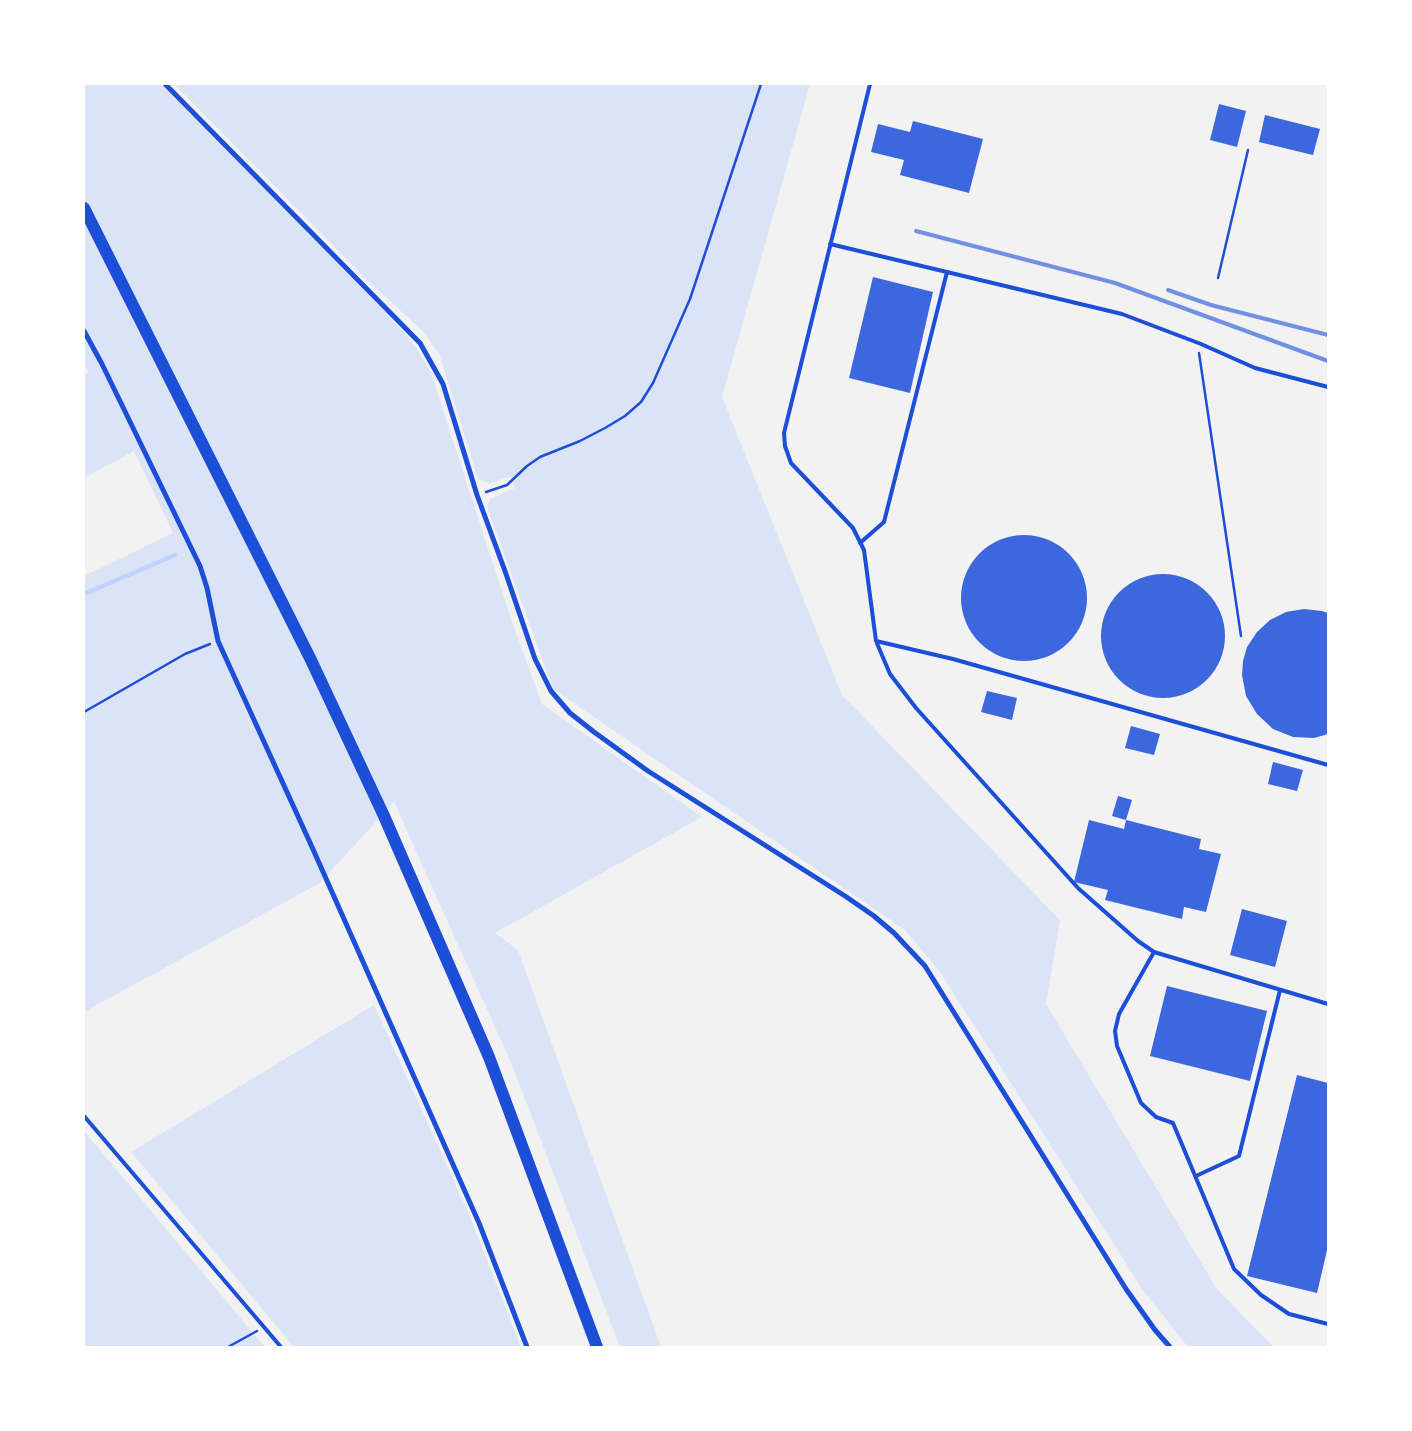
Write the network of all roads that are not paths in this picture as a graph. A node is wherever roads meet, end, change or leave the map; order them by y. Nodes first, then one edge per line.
1 (165, 84) edge
2 (870, 84) edge
3 (84, 208) edge
4 (830, 244) junction
5 (947, 272) junction
6 (84, 331) edge
7 (1328, 388) edge
8 (860, 543) junction
9 (876, 641) junction
10 (1328, 765) edge
11 (1154, 952) junction
12 (1280, 990) junction
13 (1328, 1004) edge
14 (84, 1116) edge
15 (1196, 1176) junction
16 (1328, 1324) edge
17 (281, 1347) edge
18 (527, 1347) edge
19 (597, 1347) edge
20 (1170, 1347) edge

1 - 20 street
2 - 4 lane
3 - 19 main road
4 - 5 lane
4 - 8 lane
5 - 7 lane
5 - 8 lane
6 - 18 street
8 - 9 lane
9 - 10 lane
9 - 11 lane
11 - 12 lane
11 - 15 lane
12 - 13 lane
12 - 15 lane
14 - 17 lane
15 - 16 lane

